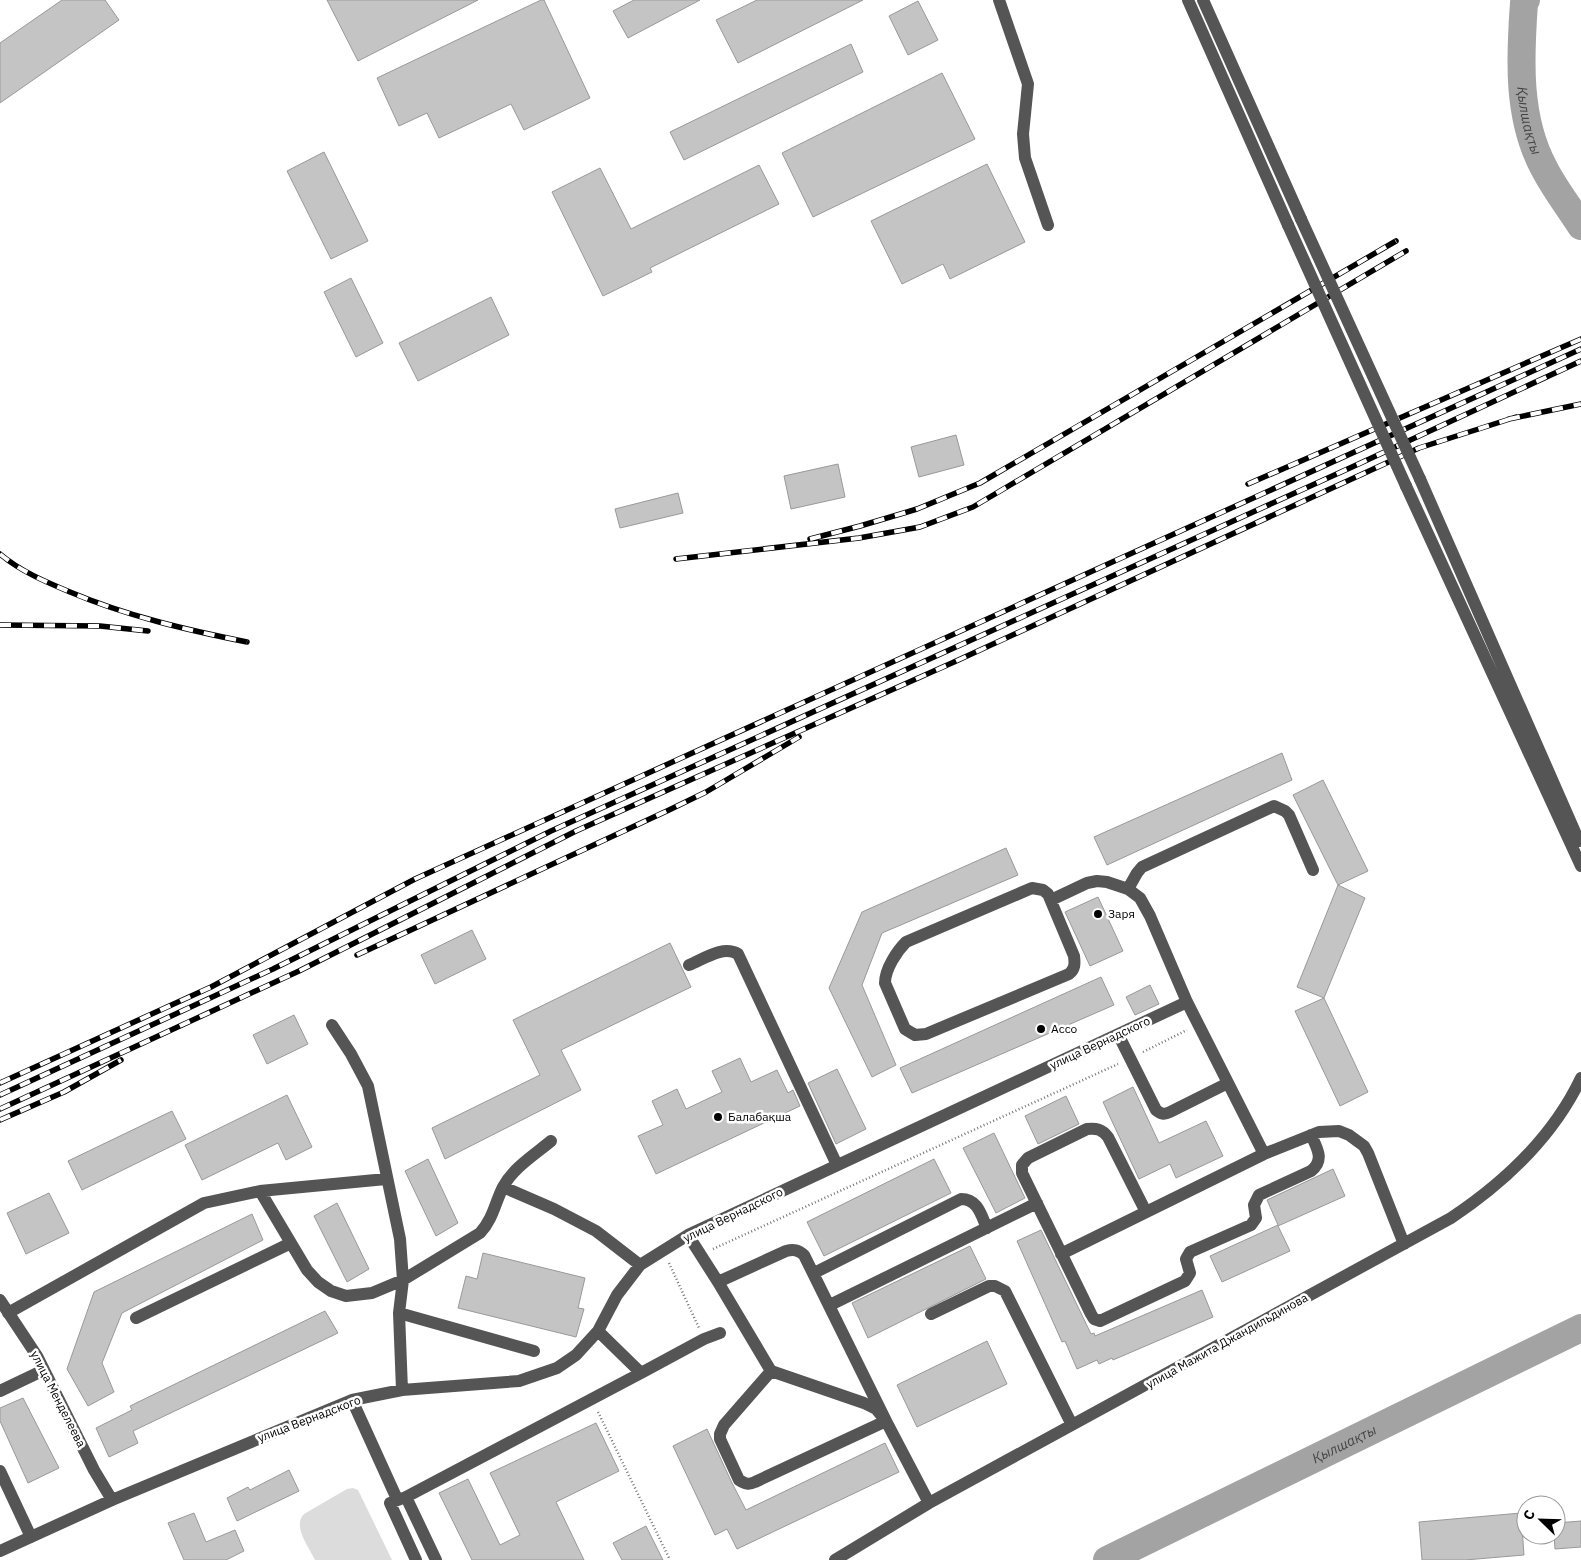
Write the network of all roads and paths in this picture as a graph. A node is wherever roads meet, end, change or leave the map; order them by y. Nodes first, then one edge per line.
1 (999, 0) edge
2 (1188, 0) edge
3 (1203, 0) edge
4 (1048, 225) dead end
5 (1581, 846) edge
6 (1581, 866) edge
7 (1313, 870) dead end
8 (1128, 889) junction
9 (1051, 900) junction
10 (689, 965) dead end
11 (1187, 1002) junction
12 (332, 1025) dead end
13 (1199, 1025) junction
14 (1118, 1034) junction
15 (1130, 1058) junction
16 (1581, 1078) edge
17 (1228, 1084) junction
18 (1311, 1135) junction
19 (552, 1141) dead end
20 (1264, 1154) junction
21 (837, 1166) junction
22 (386, 1179) junction
23 (503, 1187) junction
24 (260, 1191) junction
25 (1037, 1204) junction
26 (1146, 1212) junction
27 (987, 1228) junction
28 (688, 1235) junction
29 (291, 1243) junction
30 (1404, 1244) junction
31 (664, 1250) junction
32 (700, 1254) junction
33 (1061, 1254) junction
34 (640, 1265) junction
35 (814, 1273) junction
36 (403, 1280) junction
37 (718, 1282) junction
38 (0, 1300) edge
39 (830, 1305) junction
40 (399, 1312) junction
41 (8, 1313) junction
42 (931, 1314) dead end
43 (136, 1318) dead end
44 (598, 1331) junction
45 (720, 1332) dead end
46 (704, 1339) junction
47 (534, 1350) dead end
48 (44, 1370) junction
49 (771, 1371) junction
50 (641, 1373) junction
51 (402, 1390) junction
52 (0, 1391) edge
53 (592, 1399) junction
54 (352, 1400) junction
55 (886, 1421) junction
56 (1072, 1425) junction
57 (0, 1471) edge
58 (402, 1498) junction
59 (112, 1500) junction
60 (929, 1503) junction
61 (31, 1537) junction
62 (0, 1551) edge
63 (416, 1560) edge
64 (436, 1560) edge
65 (670, 1560) edge
66 (835, 1560) edge

1 - 4 street
2 - 6 street, bridge
3 - 5 street, bridge
7 - 8 street
8 - 9 street
8 - 11 street
9 - 9 street
10 - 21 street
11 - 13 street
11 - 14 street, улица Вернадского
12 - 22 street
13 - 15 path
13 - 17 street
14 - 15 street
14 - 21 street, улица Вернадского
15 - 17 street
15 - 32 path
16 - 30 street, улица Мажита Джандильдинова
17 - 20 street
18 - 20 street
18 - 30 street
18 - 33 street
19 - 23 street
20 - 26 street
21 - 28 street, улица Вернадского
22 - 24 street
22 - 36 street
23 - 34 street
23 - 36 street
24 - 29 street
24 - 41 street
25 - 26 street
25 - 27 street
25 - 33 street
26 - 33 street
27 - 35 street
27 - 39 street
28 - 31 street, улица Вернадского
28 - 32 street
29 - 36 street
29 - 43 street
30 - 56 street, улица Мажита Джандильдинова
31 - 34 street, улица Вернадского
31 - 46 path
32 - 37 street
34 - 44 street, улица Вернадского
35 - 37 street
35 - 39 street
36 - 40 street
37 - 49 street
38 - 41 street, улица Менделеева
39 - 55 street
40 - 47 street
40 - 51 street
41 - 48 street, улица Менделеева
42 - 56 street
44 - 50 street
44 - 51 street, улица Вернадского
45 - 46 street
46 - 50 street
48 - 52 street
48 - 59 street, улица Менделеева
49 - 55 street
49 - 55 street
50 - 53 street
51 - 54 street, улица Вернадского
53 - 58 street
53 - 65 path
54 - 58 street
54 - 59 street, улица Вернадского
55 - 60 street
56 - 60 street, улица Мажита Джандильдинова
57 - 61 street
58 - 63 street
58 - 64 street
59 - 61 street, улица Вернадского
60 - 66 street, улица Мажита Джандильдинова
61 - 62 street, улица Вернадского

